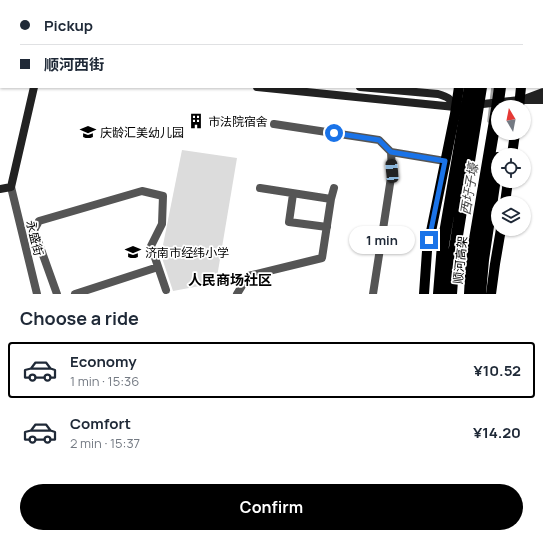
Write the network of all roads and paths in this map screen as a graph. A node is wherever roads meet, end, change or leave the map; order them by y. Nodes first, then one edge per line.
1 (34, 88) edge
2 (266, 88) edge
3 (371, 88) edge
4 (459, 88) edge
5 (470, 88) edge
6 (481, 88) edge
7 (500, 88) edge
8 (508, 88) edge
9 (521, 88) edge
10 (543, 92) edge
11 (506, 100) edge
12 (520, 100) edge
13 (528, 100) edge
14 (543, 100) edge
15 (531, 102) edge
16 (491, 105) edge
17 (455, 107) junction
18 (274, 124) dead end
19 (391, 152) junction
20 (445, 161) junction
21 (11, 187) junction
22 (260, 188) dead end
23 (334, 188) dead end
24 (493, 188) edge
25 (0, 189) edge
26 (293, 194) junction
27 (331, 199) junction
28 (327, 227) junction
29 (500, 236) edge
30 (158, 266) junction
31 (166, 290) dead end
32 (37, 294) edge
33 (57, 294) edge
34 (75, 294) edge
35 (237, 294) edge
36 (373, 294) edge
37 (424, 294) edge
38 (439, 294) edge
39 (451, 294) edge
40 (470, 294) edge
41 (480, 294) edge
42 (491, 294) edge

1 - 21 street
2 - 17 street
3 - 17 street
4 - 17 main road
5 - 38 highway
6 - 39 highway, 顺河高架
7 - 40 highway, 顺河高架
8 - 11 highway
9 - 12 main road
10 - 13 street
14 - 15 street
16 - 17 street
17 - 20 main road
18 - 19 street
19 - 20 street
19 - 36 street
20 - 37 main road
21 - 25 street
21 - 32 street, 永盛街
22 - 26 street
23 - 27 street
24 - 41 highway
26 - 27 street
26 - 28 street
27 - 28 street
28 - 35 street
29 - 42 main road
30 - 31 street
30 - 33 street
30 - 34 street

